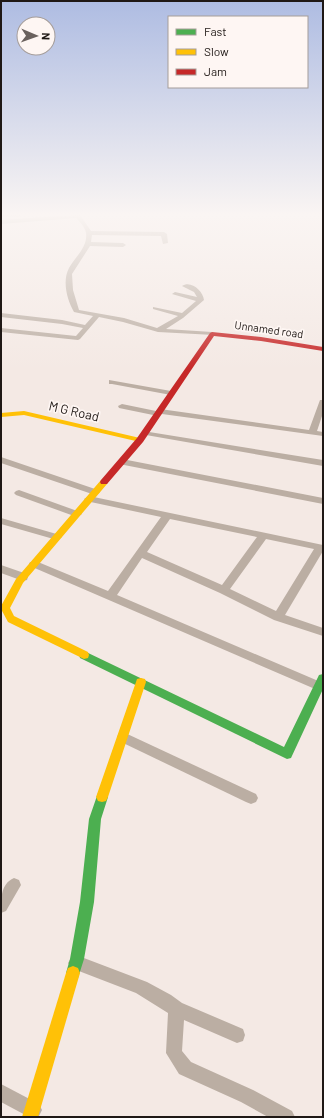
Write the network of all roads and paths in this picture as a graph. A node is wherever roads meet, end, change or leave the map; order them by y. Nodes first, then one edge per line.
1 (73, 266) edge
2 (185, 286) dead end
3 (175, 294) dead end
4 (201, 300) junction
5 (155, 308) dead end
6 (1, 315) edge
7 (97, 315) junction
8 (183, 315) junction
9 (87, 328) junction
10 (1, 330) edge
11 (158, 330) junction
12 (212, 334) junction
13 (323, 349) edge
14 (112, 382) dead end
15 (171, 393) junction
16 (323, 405) edge
17 (122, 406) dead end
18 (159, 412) junction
19 (1, 415) edge
20 (312, 433) junction
21 (323, 434) edge
22 (143, 437) junction
23 (1, 460) edge
24 (122, 462) junction
25 (323, 463) edge
26 (19, 493) dead end
27 (92, 495) junction
28 (323, 501) edge
29 (77, 514) junction
30 (167, 516) junction
31 (1, 521) edge
32 (263, 536) junction
33 (56, 537) junction
34 (322, 548) edge
35 (140, 553) junction
36 (34, 564) junction
37 (1, 569) edge
38 (23, 577) junction
39 (224, 590) junction
40 (111, 595) junction
41 (3, 608) edge
42 (278, 617) junction
43 (323, 632) edge
44 (141, 682) junction
45 (321, 682) edge
46 (123, 736) junction
47 (251, 798) dead end
48 (14, 884) dead end
49 (1, 906) edge
50 (76, 963) junction
51 (176, 1010) junction
52 (237, 1035) dead end
53 (1, 1093) edge
54 (32, 1113) edge
55 (286, 1117) edge

1 - 7 street
2 - 4 street
3 - 4 street
4 - 8 street
5 - 8 street
6 - 9 street
7 - 9 street
7 - 11 street
8 - 11 street
9 - 10 street
11 - 12 street
12 - 13 street, Unnamed road
12 - 15 street
14 - 15 street
15 - 18 street
16 - 20 street
17 - 18 street
18 - 20 street
18 - 22 street
19 - 22 street, M G Road
20 - 21 street
22 - 24 street
22 - 25 street
23 - 27 street
24 - 27 street
24 - 28 street
26 - 29 street
27 - 29 street
27 - 30 street
29 - 33 street
30 - 32 street
30 - 35 street
31 - 33 street
32 - 34 street
32 - 39 street
33 - 36 street
34 - 42 street
35 - 39 street
35 - 40 street
36 - 38 street
36 - 40 street
37 - 38 street
38 - 41 street
39 - 42 street
40 - 45 street
41 - 44 street
42 - 43 street
44 - 45 street
44 - 46 street
46 - 47 street
46 - 50 street
48 - 49 street
50 - 51 street
50 - 54 street
51 - 52 street
51 - 55 street
53 - 54 street

